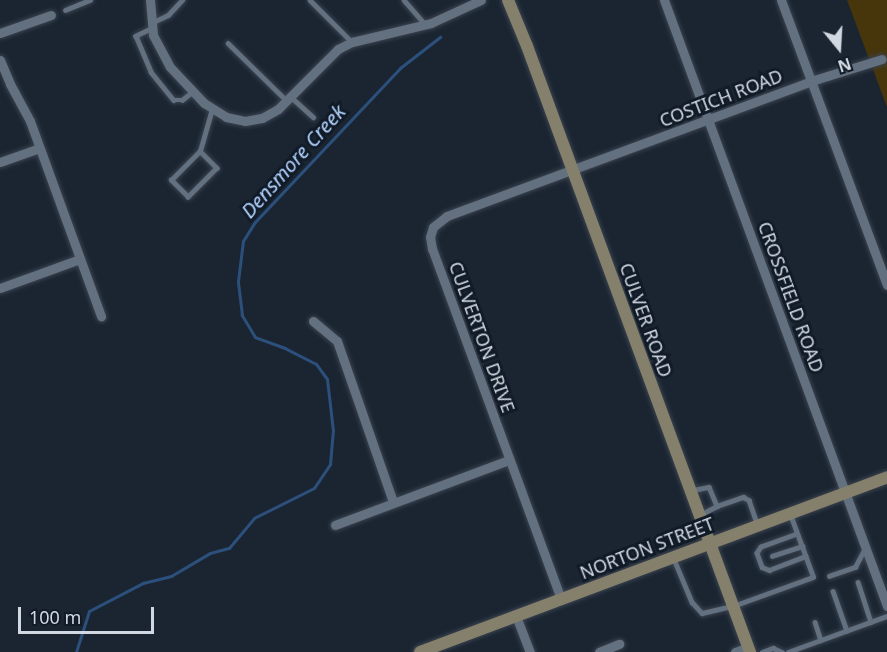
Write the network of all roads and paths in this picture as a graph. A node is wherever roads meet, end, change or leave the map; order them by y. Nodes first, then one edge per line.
1 (90, 0) edge
2 (150, 0) edge
3 (182, 0) edge
4 (310, 0) edge
5 (404, 0) edge
6 (481, 0) edge
7 (508, 0) edge
8 (664, 0) edge
9 (781, 0) edge
10 (64, 10) dead end
11 (51, 15) dead end
12 (426, 25) junction
13 (151, 26) junction
14 (0, 33) edge
15 (352, 42) junction
16 (228, 43) dead end
17 (882, 59) dead end
18 (0, 60) edge
19 (811, 81) junction
20 (193, 91) junction
21 (289, 99) junction
22 (212, 109) junction
23 (313, 117) dead end
24 (709, 121) junction
25 (40, 148) junction
26 (200, 151) junction
27 (0, 162) edge
28 (573, 170) junction
29 (80, 259) junction
30 (887, 285) edge
31 (0, 288) edge
32 (101, 315) dead end
33 (313, 321) dead end
34 (509, 460) junction
35 (887, 477) edge
36 (690, 492) junction
37 (845, 493) junction
38 (393, 502) junction
39 (717, 506) junction
40 (790, 514) junction
41 (699, 516) junction
42 (335, 525) dead end
43 (758, 525) junction
44 (797, 534) junction
45 (708, 544) junction
46 (801, 546) junction
47 (865, 548) junction
48 (772, 556) dead end
49 (805, 556) junction
50 (674, 557) junction
51 (829, 576) dead end
52 (858, 582) dead end
53 (833, 591) dead end
54 (561, 599) junction
55 (733, 606) junction
56 (887, 606) edge
57 (516, 616) junction
58 (887, 616) edge
59 (815, 622) dead end
60 (871, 622) junction
61 (847, 631) junction
62 (821, 640) junction
63 (620, 644) dead end
64 (749, 650) edge
65 (420, 652) edge
66 (530, 652) edge
67 (599, 652) edge
68 (735, 652) edge
69 (762, 652) edge
70 (782, 652) edge
71 (788, 652) edge

1 - 10 lane
2 - 13 street
3 - 13 lane
4 - 15 lane
5 - 12 lane
6 - 12 street
7 - 28 main road, CULVER ROAD
8 - 24 street, CROSSFIELD ROAD
9 - 19 street
11 - 14 street
12 - 15 street
13 - 20 street
13 - 20 lane
15 - 21 street
16 - 21 lane
17 - 19 street, COSTICH ROAD
18 - 25 street
19 - 24 street, COSTICH ROAD
19 - 30 street
20 - 22 street
21 - 22 street
21 - 23 lane
22 - 26 lane
24 - 28 street, COSTICH ROAD
24 - 37 street, CROSSFIELD ROAD
25 - 27 street
25 - 29 street
26 - 26 lane
28 - 34 street, CULVERTON DRIVE
28 - 36 main road, CULVER ROAD
29 - 31 street
29 - 32 street
33 - 38 street
34 - 38 street
34 - 54 street, CULVERTON DRIVE
35 - 37 main road, NORTON STREET
36 - 39 lane
36 - 41 main road, CULVER ROAD
37 - 40 main road, NORTON STREET
37 - 47 street, CROSSFIELD ROAD
38 - 42 street
39 - 41 lane
39 - 43 lane
40 - 43 main road, NORTON STREET
40 - 44 lane
41 - 45 main road, CULVER ROAD
43 - 45 main road, NORTON STREET
44 - 46 lane
44 - 49 lane
45 - 50 main road, NORTON STREET
45 - 55 main road, CULVER ROAD
46 - 48 lane
46 - 49 lane
47 - 51 lane
47 - 56 street, CROSSFIELD ROAD
49 - 55 lane
50 - 54 main road, NORTON STREET
50 - 55 lane
52 - 60 lane
53 - 61 lane
54 - 57 main road, NORTON STREET
55 - 64 main road, CULVER ROAD
57 - 65 main road, NORTON STREET
57 - 66 street
58 - 60 lane
59 - 62 lane
60 - 61 lane
61 - 62 lane
62 - 71 lane
63 - 67 street
64 - 68 street
69 - 70 lane

